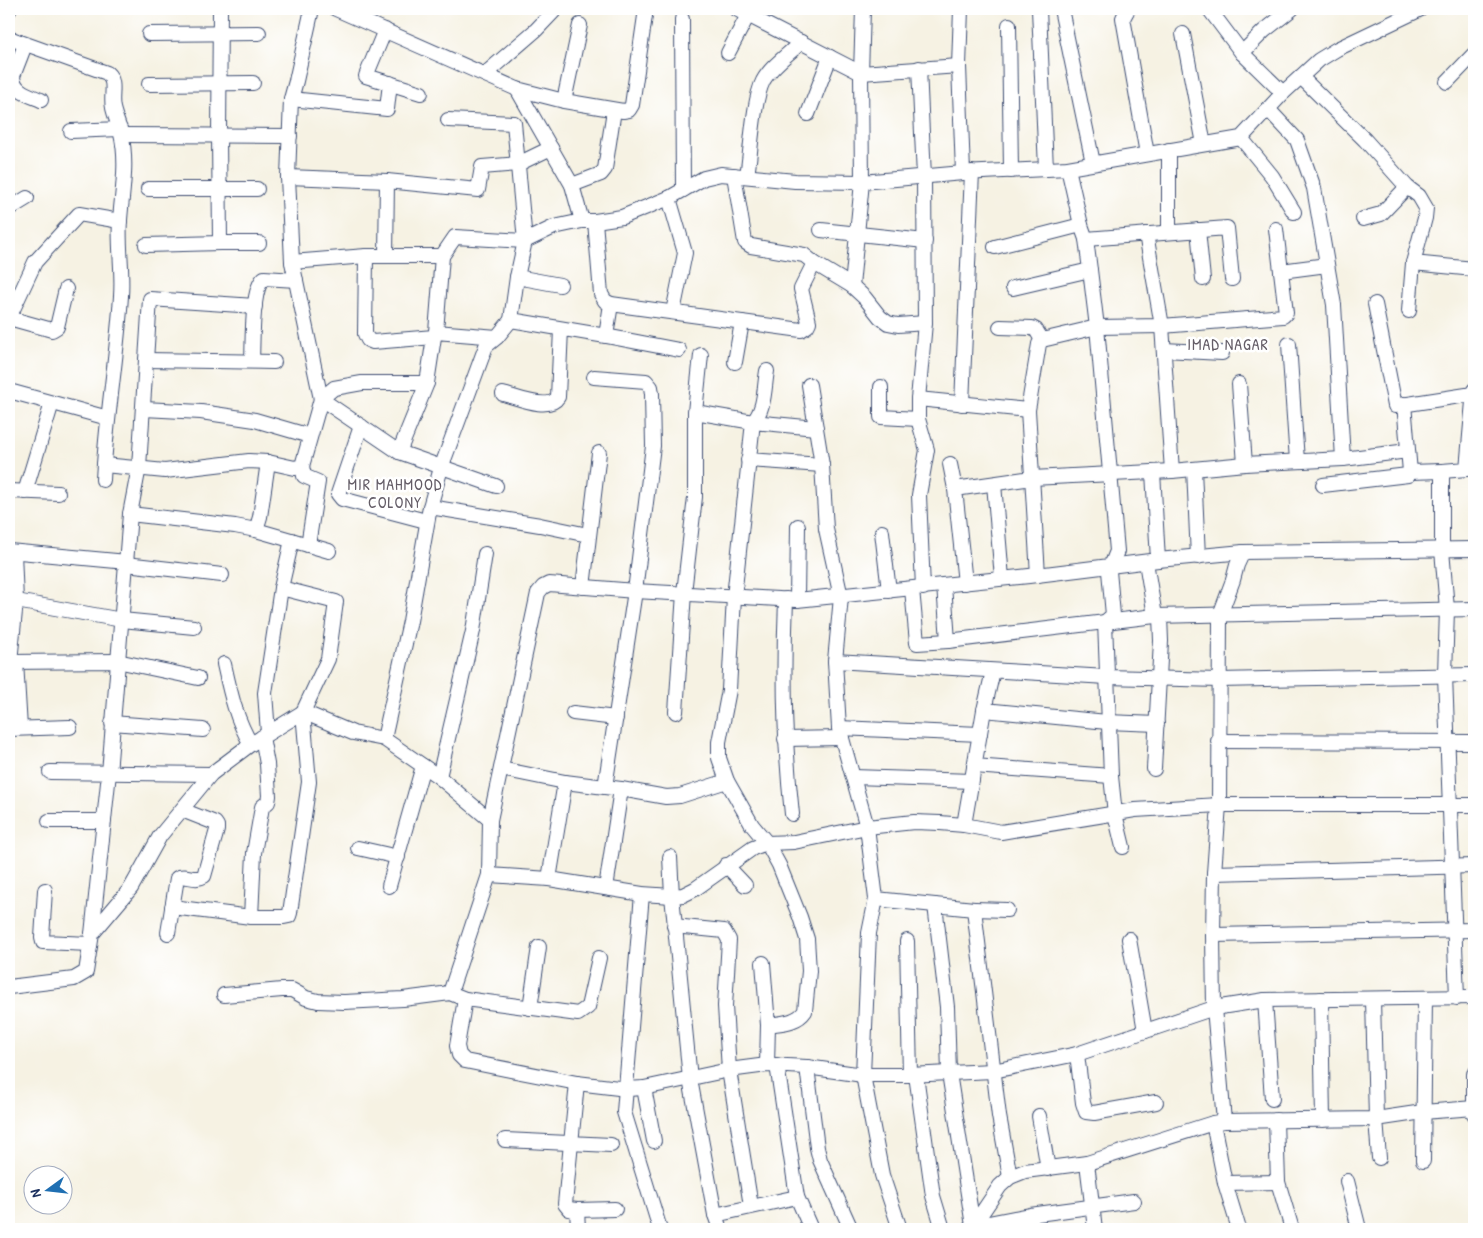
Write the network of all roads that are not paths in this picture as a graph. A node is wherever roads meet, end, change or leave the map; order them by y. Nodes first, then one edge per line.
1 (220, 9) edge
2 (312, 9) edge
3 (336, 9) edge
4 (556, 9) edge
5 (646, 9) edge
6 (863, 9) edge
7 (961, 9) edge
8 (1039, 9) edge
9 (1061, 9) edge
10 (1128, 9) edge
11 (1209, 9) edge
12 (1292, 9) edge
13 (1421, 9) edge
14 (742, 12) edge
15 (1400, 13) edge
16 (682, 19) dead end
17 (580, 25) dead end
18 (1009, 25) dead end
19 (385, 30) junction
20 (259, 33) dead end
21 (149, 34) dead end
22 (220, 34) junction
23 (1183, 34) dead end
24 (9, 38) edge
25 (801, 42) junction
26 (25, 45) junction
27 (728, 53) dead end
28 (1242, 53) junction
29 (1474, 54) edge
30 (830, 57) junction
31 (959, 66) junction
32 (919, 68) junction
33 (861, 73) junction
34 (485, 74) junction
35 (1301, 77) junction
36 (1447, 82) dead end
37 (220, 83) junction
38 (252, 83) dead end
39 (390, 83) junction
40 (149, 84) dead end
41 (517, 89) junction
42 (421, 93) dead end
43 (1283, 94) junction
44 (290, 98) junction
45 (41, 100) dead end
46 (564, 101) junction
47 (1268, 109) junction
48 (614, 110) junction
49 (808, 114) dead end
50 (448, 120) dead end
51 (71, 131) dead end
52 (121, 132) junction
53 (218, 135) junction
54 (290, 136) junction
55 (1241, 138) junction
56 (1204, 144) junction
57 (551, 148) junction
58 (1169, 150) junction
59 (1146, 154) junction
60 (1093, 163) junction
61 (518, 164) junction
62 (1068, 168) junction
63 (1046, 169) junction
64 (1011, 170) junction
65 (968, 173) junction
66 (741, 175) junction
67 (288, 177) junction
68 (924, 177) junction
69 (387, 181) junction
70 (862, 182) junction
71 (572, 185) junction
72 (1407, 187) junction
73 (148, 189) dead end
74 (219, 189) junction
75 (257, 189) dead end
76 (683, 190) junction
77 (27, 198) dead end
78 (669, 198) junction
79 (9, 209) edge
80 (1294, 212) dead end
81 (1363, 219) dead end
82 (120, 221) junction
83 (588, 221) junction
84 (1081, 225) junction
85 (1276, 229) dead end
86 (821, 230) dead end
87 (1198, 230) junction
88 (1169, 232) junction
89 (857, 233) junction
90 (1146, 234) junction
91 (1086, 239) junction
92 (525, 241) junction
93 (925, 241) junction
94 (220, 243) junction
95 (259, 243) dead end
96 (146, 245) dead end
97 (996, 247) dead end
98 (366, 256) junction
99 (386, 256) junction
100 (442, 256) junction
101 (292, 262) junction
102 (814, 263) junction
103 (1413, 263) junction
104 (1327, 265) junction
105 (1474, 269) edge
106 (1090, 270) junction
107 (1281, 271) junction
108 (517, 277) junction
109 (1203, 279) dead end
110 (1232, 279) dead end
111 (296, 280) junction
112 (560, 285) dead end
113 (852, 286) junction
114 (1013, 288) dead end
115 (66, 289) dead end
116 (611, 304) junction
117 (1375, 304) dead end
118 (255, 306) junction
119 (1409, 311) dead end
120 (673, 312) junction
121 (9, 318) edge
122 (511, 320) junction
123 (742, 322) junction
124 (925, 323) junction
125 (1162, 326) junction
126 (1000, 327) dead end
127 (1097, 327) junction
128 (561, 329) junction
129 (435, 334) junction
130 (606, 336) junction
131 (497, 337) junction
132 (1042, 340) junction
133 (1289, 344) dead end
134 (679, 350) dead end
135 (1164, 350) junction
136 (1222, 353) dead end
137 (701, 355) dead end
138 (146, 360) junction
139 (252, 361) junction
140 (274, 362) dead end
141 (735, 362) dead end
142 (767, 371) dead end
143 (594, 377) dead end
144 (427, 383) junction
145 (1239, 384) dead end
146 (809, 385) dead end
147 (881, 388) dead end
148 (9, 391) edge
149 (1474, 392) edge
150 (503, 394) dead end
151 (321, 399) junction
152 (918, 399) junction
153 (52, 404) junction
154 (962, 404) junction
155 (1404, 404) junction
156 (144, 409) junction
157 (1028, 410) junction
158 (695, 412) junction
159 (108, 418) junction
160 (918, 419) junction
161 (753, 422) junction
162 (361, 426) junction
163 (816, 428) junction
164 (310, 436) junction
165 (399, 452) junction
166 (599, 452) dead end
167 (1408, 452) junction
168 (1343, 459) junction
169 (748, 460) junction
170 (1297, 461) junction
171 (268, 462) junction
172 (950, 464) dead end
173 (1245, 464) junction
174 (104, 465) junction
175 (822, 465) junction
176 (302, 466) junction
177 (139, 467) junction
178 (440, 468) junction
179 (1194, 469) junction
180 (1172, 471) junction
181 (1442, 471) junction
182 (1153, 472) junction
183 (1410, 472) junction
184 (1110, 475) junction
185 (1032, 478) junction
186 (104, 480) dead end
187 (994, 484) junction
188 (1323, 485) dead end
189 (496, 486) dead end
190 (955, 489) junction
191 (9, 491) edge
192 (25, 492) junction
193 (58, 493) dead end
194 (430, 507) junction
195 (130, 514) junction
196 (426, 521) junction
197 (798, 526) dead end
198 (256, 530) junction
199 (882, 532) dead end
200 (588, 535) junction
201 (292, 540) junction
202 (308, 545) junction
203 (1474, 549) edge
204 (1442, 550) junction
205 (11, 551) edge
206 (328, 551) dead end
207 (1243, 552) junction
208 (485, 554) dead end
209 (1198, 557) junction
210 (1152, 561) junction
211 (126, 563) junction
212 (1111, 566) junction
213 (222, 575) dead end
214 (1038, 575) junction
215 (1002, 578) junction
216 (965, 583) junction
217 (944, 585) junction
218 (583, 587) junction
219 (281, 588) junction
220 (918, 588) junction
221 (635, 591) junction
222 (889, 592) junction
223 (684, 593) junction
224 (734, 597) junction
225 (841, 597) junction
226 (792, 600) junction
227 (16, 601) junction
228 (1447, 609) junction
229 (1474, 609) edge
230 (1220, 615) junction
231 (1158, 616) junction
232 (122, 620) junction
233 (1104, 622) junction
234 (194, 628) dead end
235 (948, 641) junction
236 (835, 661) junction
237 (12, 662) edge
238 (117, 662) junction
239 (224, 664) dead end
240 (993, 671) junction
241 (1444, 675) junction
242 (1474, 675) edge
243 (1107, 677) junction
244 (198, 678) dead end
245 (1159, 678) junction
246 (1219, 680) junction
247 (984, 710) junction
248 (302, 712) junction
249 (573, 712) dead end
250 (676, 712) dead end
251 (616, 718) junction
252 (1107, 722) junction
253 (112, 723) junction
254 (1156, 724) junction
255 (70, 727) dead end
256 (14, 728) edge
257 (204, 730) dead end
258 (841, 733) junction
259 (980, 734) junction
260 (260, 738) junction
261 (384, 739) junction
262 (785, 739) junction
263 (1218, 741) junction
264 (1448, 742) junction
265 (1474, 742) edge
266 (423, 766) junction
267 (974, 766) junction
268 (501, 769) junction
269 (1154, 769) dead end
270 (50, 772) dead end
271 (109, 773) junction
272 (211, 774) junction
273 (1111, 776) junction
274 (439, 777) junction
275 (854, 777) junction
276 (972, 781) junction
277 (565, 782) junction
278 (727, 782) junction
279 (605, 787) junction
280 (621, 788) junction
281 (1219, 805) junction
282 (1450, 805) junction
283 (1474, 805) edge
284 (182, 810) junction
285 (792, 814) dead end
286 (1115, 814) junction
287 (490, 820) junction
288 (49, 821) dead end
289 (104, 821) junction
290 (964, 825) junction
291 (867, 827) junction
292 (767, 844) junction
293 (1123, 847) dead end
294 (358, 848) dead end
295 (398, 857) junction
296 (670, 857) dead end
297 (726, 865) junction
298 (1474, 866) edge
299 (1452, 867) junction
300 (1214, 873) junction
301 (489, 874) junction
302 (549, 878) junction
303 (745, 885) dead end
304 (389, 886) dead end
305 (606, 888) junction
306 (45, 890) dead end
307 (642, 894) junction
308 (672, 896) junction
309 (876, 899) junction
310 (935, 905) junction
311 (172, 908) junction
312 (974, 909) junction
313 (1007, 910) dead end
314 (251, 917) junction
315 (674, 926) junction
316 (1455, 930) junction
317 (1474, 930) edge
318 (168, 934) dead end
319 (1213, 935) junction
320 (91, 939) junction
321 (1129, 939) dead end
322 (908, 941) dead end
323 (539, 946) dead end
324 (599, 958) dead end
325 (764, 963) dead end
326 (9, 987) edge
327 (450, 992) junction
328 (224, 995) dead end
329 (1474, 997) edge
330 (1425, 998) junction
331 (1457, 998) junction
332 (465, 999) junction
333 (1321, 999) junction
334 (1373, 999) junction
335 (1265, 1000) junction
336 (530, 1008) junction
337 (1214, 1008) junction
338 (768, 1025) junction
339 (1145, 1031) junction
340 (1077, 1054) junction
341 (772, 1065) junction
342 (807, 1067) junction
343 (729, 1070) junction
344 (993, 1071) junction
345 (948, 1073) junction
346 (1474, 1074) edge
347 (863, 1075) junction
348 (913, 1075) junction
349 (690, 1079) junction
350 (576, 1083) junction
351 (644, 1088) junction
352 (627, 1090) junction
353 (1272, 1100) dead end
354 (1156, 1102) dead end
355 (1474, 1108) edge
356 (1423, 1112) junction
357 (1474, 1114) edge
358 (1039, 1116) dead end
359 (1276, 1120) junction
360 (1323, 1120) junction
361 (1376, 1120) junction
362 (1219, 1122) junction
363 (505, 1140) dead end
364 (654, 1141) dead end
365 (570, 1144) junction
366 (611, 1145) dead end
367 (1379, 1158) dead end
368 (1423, 1161) dead end
369 (1087, 1163) junction
370 (1048, 1169) junction
371 (1010, 1177) junction
372 (1347, 1181) dead end
373 (1278, 1182) junction
374 (1225, 1183) junction
375 (797, 1197) junction
376 (1134, 1201) dead end
377 (751, 1206) junction
378 (1092, 1207) junction
379 (615, 1208) dead end
380 (576, 1210) junction
381 (715, 1215) junction
382 (1031, 1222) edge
383 (971, 1228) edge
384 (578, 1229) edge
385 (660, 1229) edge
386 (720, 1229) edge
387 (811, 1229) edge
388 (851, 1229) edge
389 (900, 1229) edge
390 (943, 1229) edge
391 (1095, 1229) edge
392 (1239, 1229) edge
393 (1292, 1229) edge
394 (1359, 1229) edge

1 - 22 street
2 - 44 street
3 - 19 street
4 - 34 street
5 - 48 street
6 - 33 street
7 - 31 street
8 - 63 street
9 - 60 street
10 - 59 street
11 - 28 street
12 - 28 street
13 - 15 street
14 - 25 street
14 - 27 street
15 - 35 street
16 - 76 street
17 - 46 street
18 - 64 street
19 - 34 street
19 - 39 street
20 - 22 street
21 - 22 street
22 - 37 street
23 - 56 street
24 - 26 street
25 - 30 street
25 - 66 street
26 - 45 street
26 - 52 street
28 - 43 street
29 - 36 street
30 - 33 street
30 - 49 street
31 - 32 street
31 - 65 street
32 - 33 street
32 - 68 street
33 - 70 street
34 - 41 street
35 - 43 street
35 - 72 street
37 - 38 street
37 - 40 street
37 - 53 street
39 - 42 street
39 - 44 street
41 - 46 street
41 - 57 street
43 - 47 street
44 - 54 street
46 - 48 street
47 - 55 street
47 - 104 street
48 - 71 street
50 - 61 street
51 - 52 street
52 - 53 street
52 - 82 street
53 - 54 street
53 - 74 street
54 - 67 street
55 - 56 street
55 - 80 street
56 - 58 street
57 - 61 street
57 - 71 street
58 - 59 street
58 - 88 street
59 - 60 street
60 - 62 street
61 - 69 street
61 - 92 street
62 - 63 street
62 - 84 street
63 - 64 street
64 - 65 street
65 - 68 street
65 - 154 street
66 - 70 street
66 - 76 street
66 - 102 street
67 - 69 street
67 - 101 street
68 - 70 street
68 - 93 street
69 - 99 street
70 - 89 street
71 - 83 street
72 - 81 street
72 - 103 street
73 - 74 street
74 - 75 street
74 - 94 street
76 - 78 street
77 - 79 street
78 - 83 street
78 - 120 street
82 - 121 street
82 - 159 street
83 - 92 street
83 - 116 street
84 - 91 street
84 - 97 street
85 - 107 street
86 - 89 street
87 - 88 street
87 - 109 street
87 - 110 street
88 - 90 street
89 - 93 street
89 - 113 street
90 - 91 street
90 - 125 street
91 - 106 street
92 - 100 street
92 - 108 street
93 - 124 street
94 - 95 street
94 - 96 street
98 - 99 street
98 - 101 street
98 - 129 street
99 - 100 street
100 - 129 street
101 - 111 street
102 - 113 street
102 - 123 street
103 - 105 street
103 - 119 street
104 - 107 street
104 - 168 street
106 - 114 street
106 - 127 street
107 - 125 street
108 - 112 street
108 - 122 street
111 - 118 street
111 - 151 street
113 - 124 street
115 - 121 street
116 - 120 street
116 - 130 street
117 - 155 street
118 - 138 street
118 - 139 street
120 - 123 street
122 - 128 street
122 - 131 street
123 - 141 street
124 - 152 street
125 - 127 street
125 - 135 street
126 - 132 street
127 - 132 street
127 - 184 street
128 - 130 street
128 - 150 street
129 - 131 street
129 - 144 street
130 - 134 street
131 - 178 street
132 - 157 street
133 - 170 street
135 - 136 street
135 - 180 street
137 - 158 street
138 - 139 street
138 - 156 street
139 - 140 street
142 - 161 street
143 - 221 street
144 - 151 street
144 - 165 street
145 - 173 street
146 - 163 street
147 - 160 street
148 - 153 street
149 - 155 street
149 - 181 street
151 - 162 street
151 - 164 street
152 - 154 street
152 - 160 street
153 - 159 street
153 - 192 street
154 - 157 street
155 - 167 street
156 - 164 street
156 - 177 street
157 - 185 street
158 - 161 street
158 - 223 street
159 - 174 street
160 - 220 street
161 - 163 street
161 - 169 street
162 - 165 street
162 - 196 street
163 - 175 street
164 - 176 street
165 - 178 street
166 - 200 street
167 - 168 street
167 - 183 street
168 - 170 street
169 - 175 street
169 - 224 street
170 - 173 street
171 - 176 street
171 - 177 street
171 - 198 street
172 - 190 street
173 - 179 street
174 - 177 street
174 - 186 street
175 - 225 street
176 - 202 street
177 - 195 street
178 - 189 street
178 - 194 street
179 - 180 street
179 - 209 street
180 - 182 street
181 - 183 street
181 - 204 street
182 - 184 street
182 - 210 street
183 - 188 street
184 - 185 street
184 - 212 street
185 - 187 street
185 - 214 street
187 - 190 street
187 - 215 street
190 - 216 street
191 - 192 street
192 - 193 street
194 - 196 street
194 - 200 street
195 - 198 street
195 - 211 street
196 - 261 street
197 - 226 street
198 - 201 street
199 - 222 street
200 - 218 street
201 - 202 street
201 - 219 street
202 - 206 street
203 - 204 street
204 - 207 street
204 - 228 street
205 - 211 street
205 - 227 street
207 - 209 street
207 - 230 street
208 - 274 street
209 - 210 street
210 - 212 street
210 - 231 street
211 - 213 street
211 - 232 street
212 - 214 street
212 - 233 street
214 - 215 street
215 - 216 street
216 - 217 street
217 - 220 street
217 - 235 street
218 - 221 street
218 - 268 street
219 - 248 street
219 - 260 street
220 - 222 street
220 - 235 street
221 - 223 street
221 - 251 street
222 - 225 street
223 - 224 street
223 - 250 street
224 - 226 street
224 - 278 street
225 - 226 street
225 - 236 street
226 - 262 street
227 - 232 street
227 - 237 street
228 - 229 street
228 - 230 street
228 - 241 street
230 - 231 street
230 - 246 street
231 - 233 street
231 - 245 street
232 - 234 street
232 - 238 street
233 - 235 street
233 - 243 street
236 - 240 street
236 - 258 street
237 - 238 street
237 - 256 street
238 - 244 street
238 - 253 street
239 - 260 street
240 - 243 street
240 - 247 street
241 - 242 street
241 - 246 street
241 - 264 street
243 - 245 street
243 - 252 street
245 - 246 street
245 - 254 street
246 - 263 street
247 - 252 street
247 - 259 street
248 - 260 street
248 - 261 street
248 - 314 street
249 - 251 street
251 - 279 street
252 - 254 street
252 - 273 street
253 - 257 street
253 - 271 street
254 - 269 street
255 - 256 street
258 - 259 street
258 - 262 street
258 - 275 street
259 - 267 street
260 - 272 street
260 - 314 street
261 - 266 street
262 - 285 street
263 - 264 street
263 - 281 street
264 - 265 street
264 - 282 street
266 - 274 street
266 - 295 street
267 - 273 street
267 - 276 street
268 - 277 street
268 - 287 street
270 - 271 street
271 - 272 street
271 - 289 street
272 - 284 street
273 - 286 street
274 - 287 street
275 - 276 street
275 - 291 street
276 - 290 street
277 - 279 street
277 - 302 street
278 - 280 street
278 - 292 street
279 - 280 street
280 - 305 street
281 - 282 street
281 - 286 street
281 - 300 street
282 - 283 street
282 - 299 street
284 - 311 street
284 - 320 street
286 - 290 street
286 - 293 street
287 - 301 street
288 - 289 street
289 - 320 street
290 - 291 street
291 - 292 street
291 - 309 street
292 - 297 street
292 - 338 street
294 - 295 street
295 - 304 street
296 - 308 street
297 - 303 street
297 - 308 street
298 - 299 street
299 - 300 street
299 - 316 street
300 - 319 street
301 - 302 street
301 - 327 street
302 - 305 street
305 - 307 street
306 - 320 street
307 - 308 street
307 - 352 street
308 - 315 street
309 - 310 street
309 - 347 street
310 - 312 street
310 - 345 street
311 - 314 street
311 - 318 street
312 - 313 street
312 - 344 street
315 - 343 street
315 - 349 street
316 - 317 street
316 - 319 street
316 - 331 street
319 - 337 street
320 - 326 street
321 - 339 street
322 - 348 street
323 - 336 street
324 - 336 street
325 - 338 street
327 - 328 street
327 - 332 street
329 - 331 street
330 - 331 street
330 - 334 street
330 - 356 street
332 - 336 street
332 - 350 street
333 - 334 street
333 - 335 street
333 - 360 street
334 - 361 street
335 - 337 street
335 - 353 street
337 - 339 street
337 - 362 street
338 - 341 street
339 - 340 street
340 - 344 street
340 - 354 street
341 - 342 street
341 - 343 street
341 - 375 street
342 - 347 street
342 - 388 street
343 - 349 street
343 - 377 street
344 - 345 street
344 - 371 street
345 - 348 street
345 - 383 street
346 - 355 street
347 - 348 street
347 - 389 street
348 - 390 street
349 - 351 street
349 - 381 street
350 - 352 street
350 - 365 street
351 - 352 street
351 - 364 street
352 - 385 street
355 - 356 street
355 - 357 street
356 - 361 street
356 - 368 street
358 - 370 street
359 - 360 street
359 - 362 street
359 - 373 street
360 - 361 street
361 - 367 street
362 - 369 street
362 - 374 street
363 - 365 street
365 - 366 street
365 - 380 street
369 - 370 street
369 - 378 street
370 - 371 street
371 - 383 street
372 - 394 street
373 - 374 street
373 - 393 street
374 - 392 street
375 - 377 street
375 - 387 street
376 - 378 street
377 - 381 street
378 - 382 street
378 - 391 street
379 - 380 street
380 - 384 street
381 - 386 street
382 - 383 street

